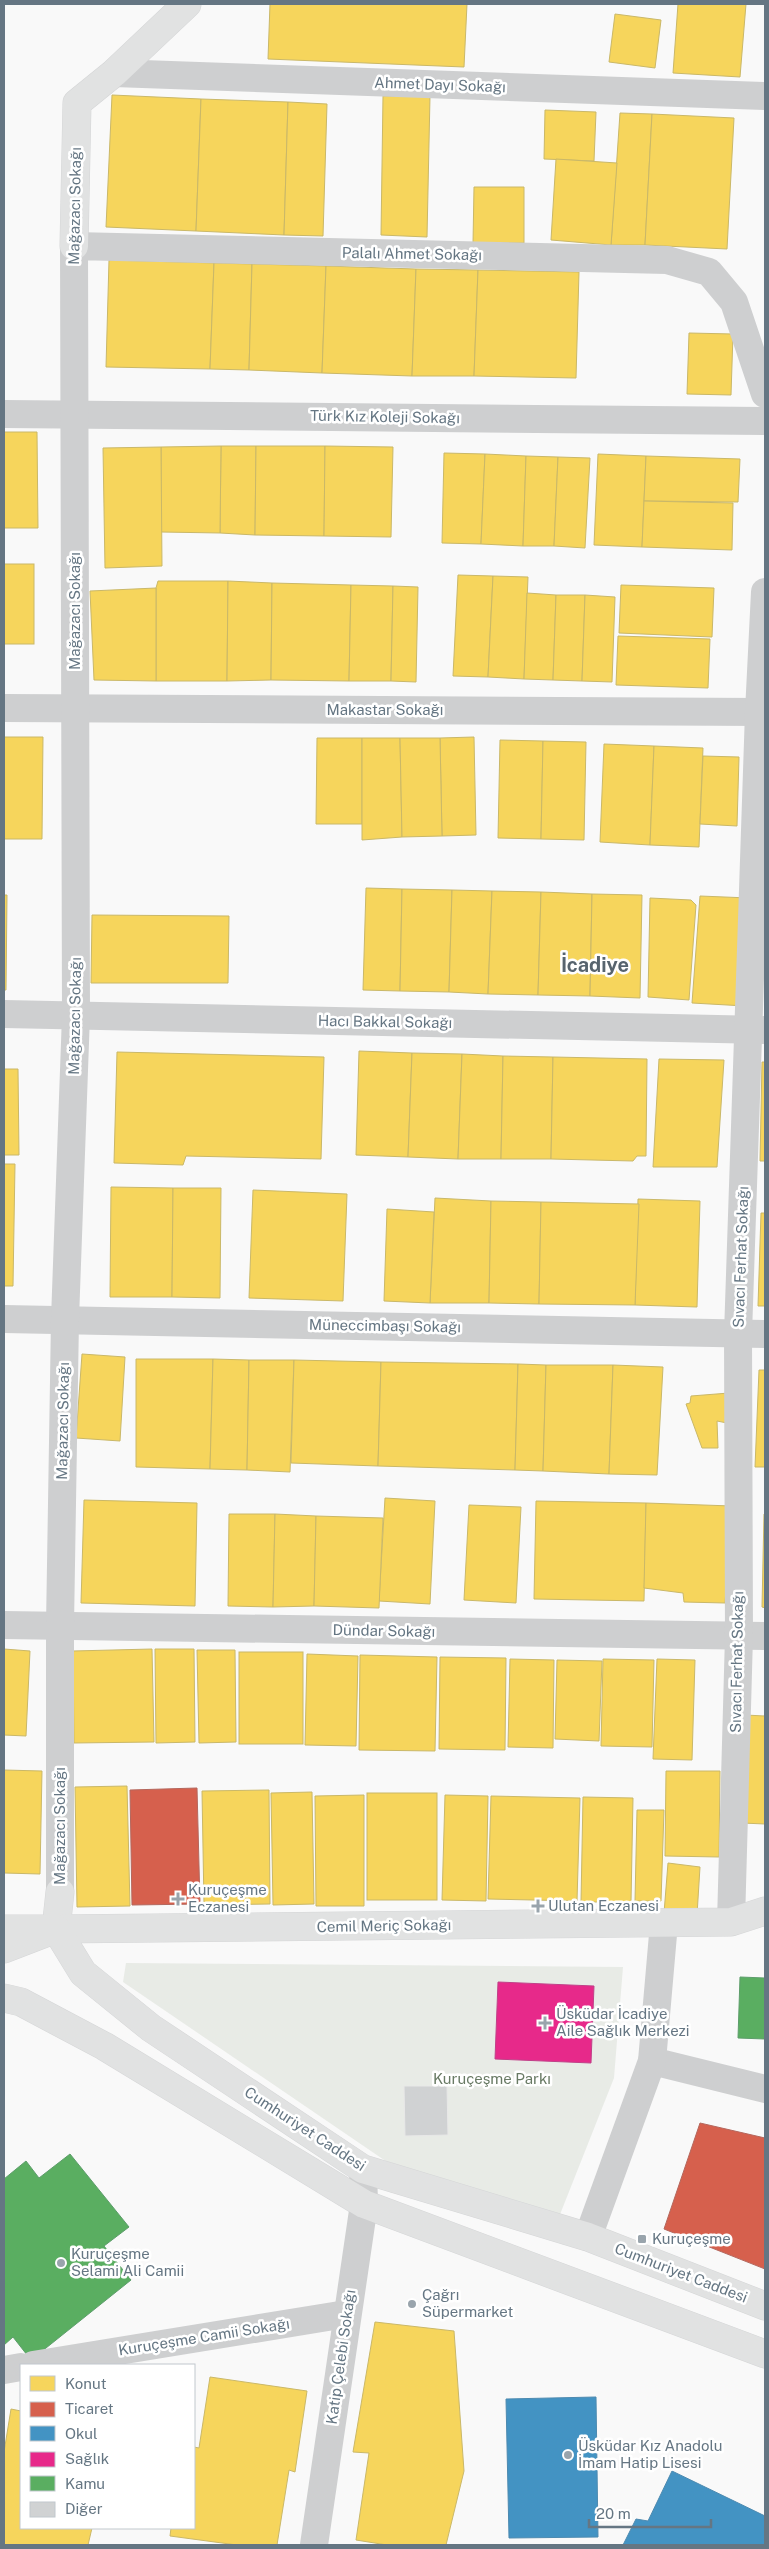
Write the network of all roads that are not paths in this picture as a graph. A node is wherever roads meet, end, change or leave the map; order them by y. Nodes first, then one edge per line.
1 (187, 4) edge
2 (114, 73) junction
3 (764, 94) edge
4 (74, 246) junction
5 (765, 394) edge
6 (4, 414) edge
7 (75, 414) junction
8 (765, 422) edge
9 (765, 592) edge
10 (4, 708) edge
11 (75, 708) junction
12 (762, 712) edge
13 (4, 1014) edge
14 (76, 1015) junction
15 (757, 1030) edge
16 (4, 1319) edge
17 (65, 1319) junction
18 (738, 1334) junction
19 (765, 1334) edge
20 (4, 1625) edge
21 (60, 1626) junction
22 (752, 1636) edge
23 (60, 1892) joint
24 (765, 1911) edge
25 (731, 1922) junction
26 (664, 1923) junction
27 (4, 1929) edge
28 (56, 1929) junction
29 (4, 1949) edge
30 (4, 1998) edge
31 (652, 2062) junction
32 (765, 2089) edge
33 (363, 2169) junction
34 (364, 2204) junction
35 (588, 2237) junction
36 (765, 2306) edge
37 (346, 2314) junction
38 (765, 2354) edge
39 (38, 2364) edge
40 (20, 2367) edge
41 (4, 2370) edge
42 (314, 2545) edge

1 - 2 main road
2 - 3 street, Ahmet Dayı Sokağı
2 - 4 main road, Mağazacı Sokağı
4 - 5 street, Palalı Ahmet Sokağı
4 - 7 street, Mağazacı Sokağı
6 - 7 street, Türk Kız Koleji Sokağı
7 - 8 street, Türk Kız Koleji Sokağı
7 - 11 street, Mağazacı Sokağı
9 - 12 street, Sıvacı Ferhat Sokağı
10 - 11 street, Makastar Sokağı
11 - 12 street, Makastar Sokağı
11 - 14 street, Mağazacı Sokağı
12 - 15 street, Sıvacı Ferhat Sokağı
13 - 14 street, Hacı Bakkal Sokağı
14 - 15 street, Hacı Bakkal Sokağı
14 - 17 street, Mağazacı Sokağı
15 - 18 street, Sıvacı Ferhat Sokağı
16 - 17 street, Müneccimbaşı Sokağı
17 - 18 street, Müneccimbaşı Sokağı
17 - 21 street, Mağazacı Sokağı
18 - 19 street, Müneccimbaşı Sokağı
18 - 22 street, Sıvacı Ferhat Sokağı
20 - 21 street, Dündar Sokağı
21 - 22 street, Dündar Sokağı
21 - 23 street, Mağazacı Sokağı
22 - 25 street, Sıvacı Ferhat Sokağı
23 - 28 main road, Mağazacı Sokağı
24 - 25 main road, Cemil Meriç Sokağı
25 - 26 main road, Cemil Meriç Sokağı
26 - 28 main road, Cemil Meriç Sokağı
26 - 31 street
27 - 28 main road
28 - 29 main road, Cemil Meriç Sokağı
28 - 33 main road, Cumhuriyet Caddesi
30 - 34 main road, Cumhuriyet Caddesi
31 - 32 street
31 - 35 street
33 - 34 street, Katip Çelebi Sokağı
33 - 35 main road, Cumhuriyet Caddesi
34 - 37 street, Katip Çelebi Sokağı
34 - 38 main road, Cumhuriyet Caddesi
35 - 36 main road, Cumhuriyet Caddesi
37 - 39 street, Kuruçeşme Camii Sokağı
37 - 42 street, Katip Çelebi Sokağı
40 - 41 street

